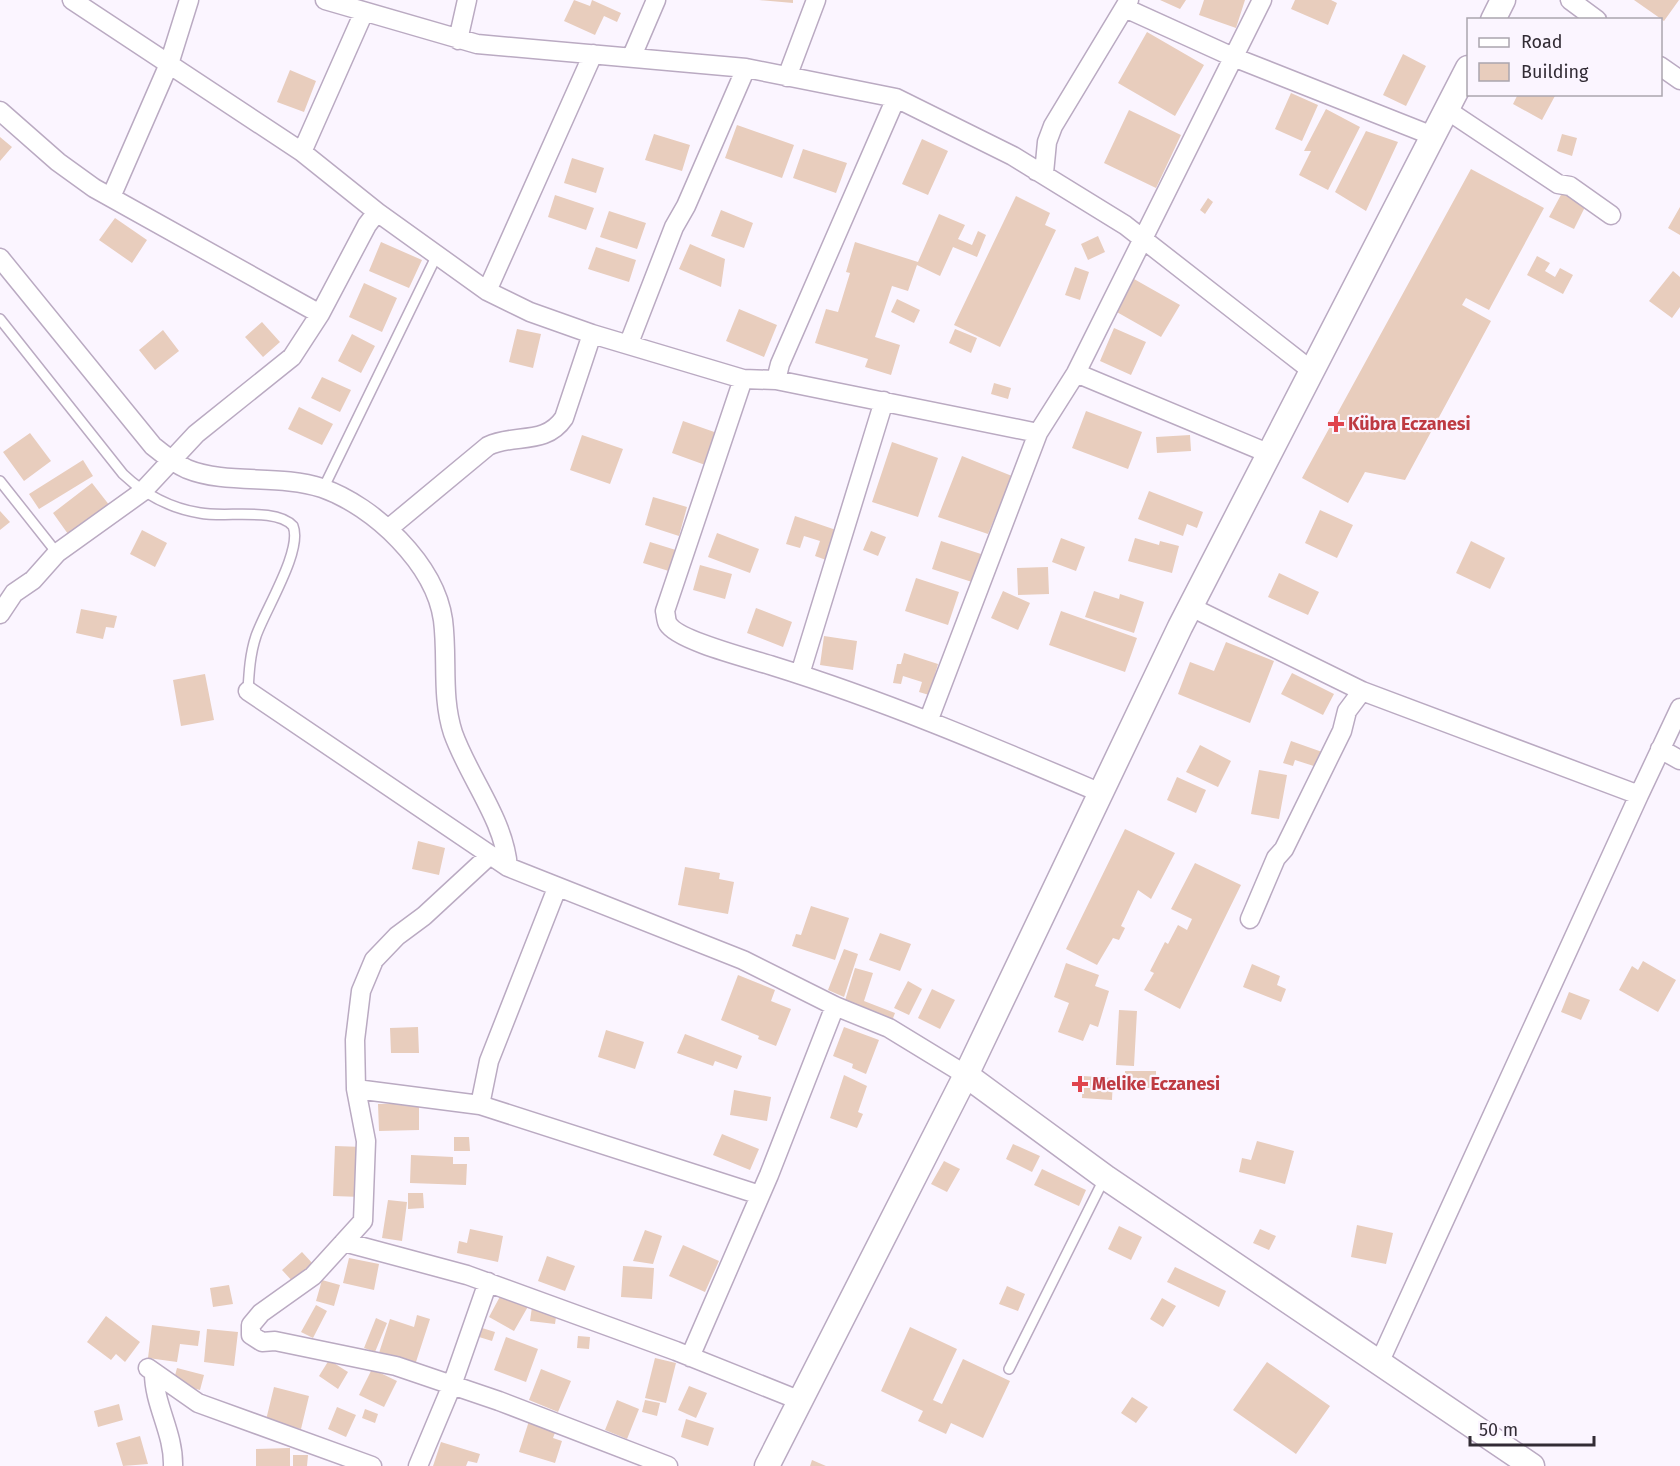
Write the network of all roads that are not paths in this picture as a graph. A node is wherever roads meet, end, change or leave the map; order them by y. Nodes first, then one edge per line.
1 (72, 0) edge
2 (189, 0) edge
3 (325, 0) edge
4 (468, 0) edge
5 (656, 0) edge
6 (816, 0) edge
7 (1262, 0) edge
8 (1503, 0) edge
9 (1570, 0) edge
10 (1127, 4) edge
11 (364, 12) junction
12 (1494, 18) edge
13 (1594, 18) edge
14 (458, 40) junction
15 (593, 54) junction
16 (632, 56) junction
17 (1233, 57) junction
18 (169, 64) junction
19 (1662, 67) edge
20 (746, 68) junction
21 (1467, 70) edge
22 (787, 77) junction
23 (1680, 80) edge
24 (896, 98) junction
25 (1447, 110) junction
26 (0, 111) edge
27 (1433, 136) junction
28 (302, 152) junction
29 (1036, 171) junction
30 (111, 197) junction
31 (377, 212) junction
32 (1611, 215) dead end
33 (1141, 238) junction
34 (436, 257) junction
35 (0, 258) edge
36 (488, 291) junction
37 (320, 314) junction
38 (0, 319) edge
39 (592, 334) junction
40 (628, 343) junction
41 (1312, 371) junction
42 (1076, 373) junction
43 (742, 379) junction
44 (776, 380) junction
45 (884, 400) junction
46 (1038, 433) junction
47 (1270, 454) junction
48 (172, 461) junction
49 (0, 481) edge
50 (323, 489) junction
51 (142, 492) junction
52 (388, 530) junction
53 (57, 554) junction
54 (1191, 607) junction
55 (0, 614) edge
56 (800, 674) junction
57 (248, 691) joint
58 (1362, 691) junction
59 (1680, 708) edge
60 (929, 719) junction
61 (1660, 749) junction
62 (1680, 760) edge
63 (1101, 793) junction
64 (1639, 795) junction
65 (490, 855) junction
66 (508, 867) junction
67 (558, 888) junction
68 (1250, 919) dead end
69 (835, 1006) junction
70 (966, 1075) junction
71 (356, 1089) junction
72 (480, 1105) junction
73 (1105, 1177) junction
74 (760, 1195) junction
75 (344, 1242) junction
76 (488, 1282) junction
77 (690, 1357) junction
78 (1380, 1361) junction
79 (1009, 1369) dead end
80 (452, 1385) junction
81 (801, 1401) junction
82 (657, 1464) edge
83 (173, 1466) edge
84 (372, 1466) edge
85 (418, 1466) edge
86 (767, 1466) edge
87 (1532, 1466) edge

1 - 18 street
2 - 18 street
3 - 11 street
4 - 14 street
5 - 16 street
6 - 22 street
7 - 17 street
8 - 12 street
9 - 13 street
10 - 17 street
10 - 29 street
11 - 14 street
11 - 28 street
14 - 15 street
15 - 16 street
15 - 36 street
16 - 20 street
17 - 27 street
17 - 33 street
18 - 28 street
18 - 30 street
19 - 23 street
20 - 22 street
20 - 40 street
21 - 25 street
22 - 24 street
24 - 29 street
24 - 44 street
25 - 27 street
25 - 32 street
26 - 30 street
27 - 41 street
28 - 31 street
29 - 33 street
30 - 37 street
31 - 34 street
31 - 37 street
33 - 41 street
33 - 42 street
34 - 36 street
34 - 50 lane
35 - 48 street
36 - 39 street
37 - 48 street
38 - 51 lane
39 - 40 street
39 - 52 street
40 - 43 street
41 - 47 street
42 - 46 street
42 - 47 street
43 - 44 street
43 - 56 street
44 - 45 street
45 - 46 street
45 - 56 street
46 - 60 street
47 - 54 street
48 - 50 street
48 - 51 street
49 - 53 lane
50 - 52 street
51 - 53 street
51 - 57 lane
52 - 66 street
53 - 55 street
54 - 58 street
54 - 63 street
56 - 60 street
57 - 65 street
58 - 64 street
58 - 68 street
59 - 61 street
60 - 63 street
61 - 62 street
61 - 64 street
63 - 70 street
64 - 78 street
65 - 66 street
65 - 71 street
66 - 67 street
67 - 69 street
67 - 72 street
69 - 70 street
69 - 74 street
70 - 73 street
70 - 81 street
71 - 72 street
71 - 75 street
72 - 74 street
73 - 78 street
73 - 79 lane
74 - 77 street
75 - 76 street
75 - 80 street
76 - 77 street
76 - 80 street
77 - 81 street
78 - 87 street
80 - 82 street
80 - 85 street
81 - 86 street
83 - 84 street

